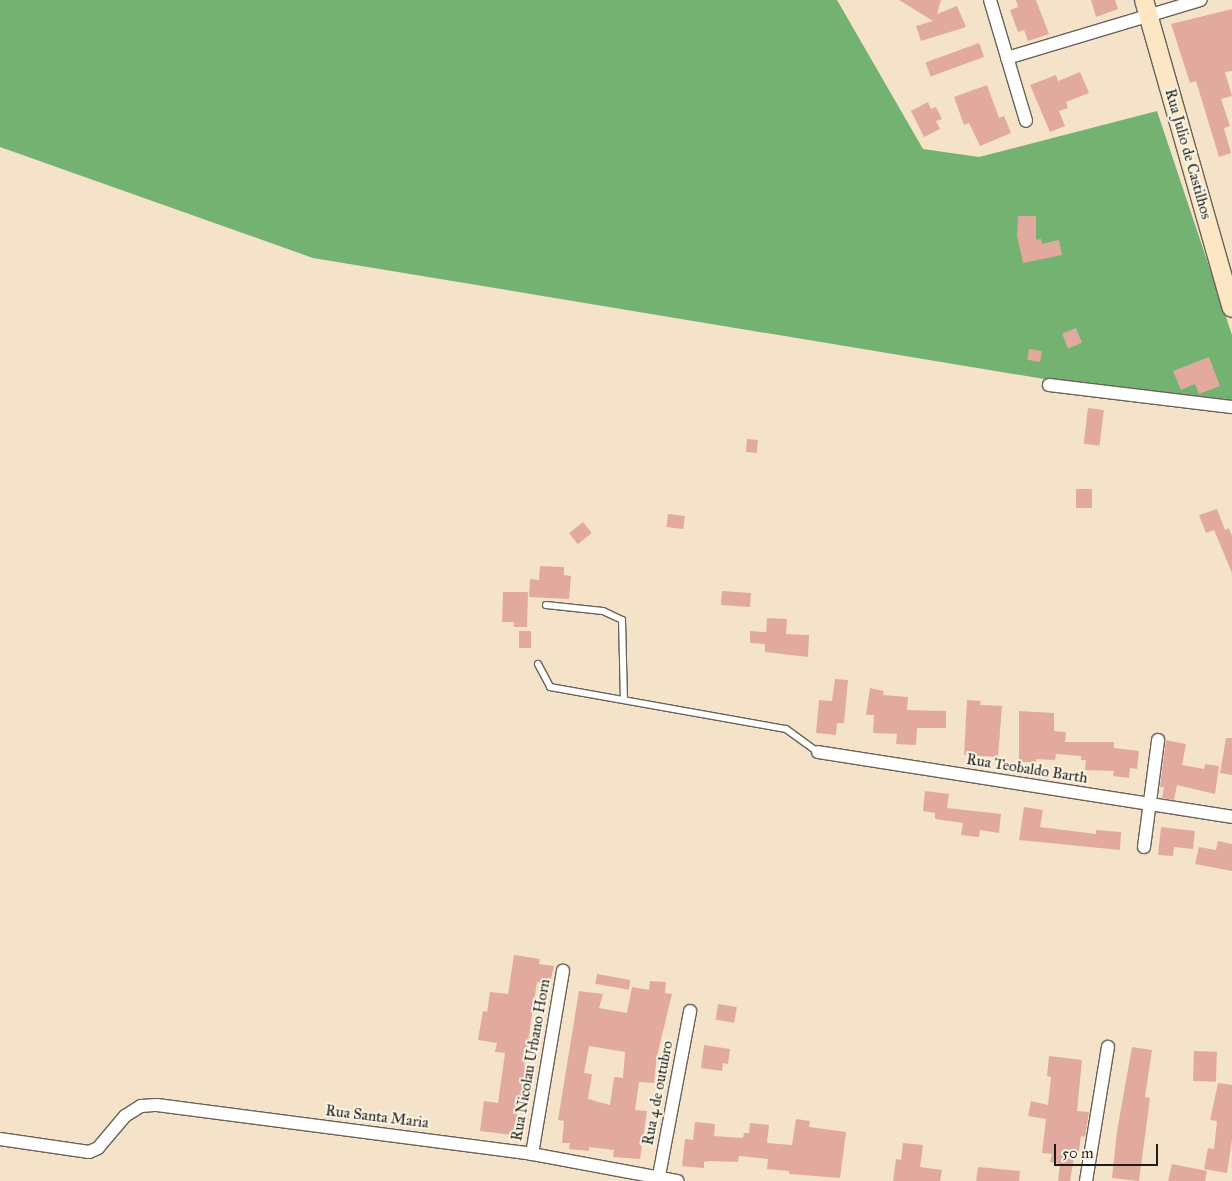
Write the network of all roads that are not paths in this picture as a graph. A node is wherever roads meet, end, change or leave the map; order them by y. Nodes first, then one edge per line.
1 (990, 0) edge
2 (1200, 0) edge
3 (1147, 8) edge
4 (1007, 58) junction
5 (1026, 121) dead end
6 (1232, 308) edge
7 (1049, 385) dead end
8 (1232, 407) edge
9 (546, 605) dead end
10 (538, 664) dead end
11 (624, 700) junction
12 (1158, 740) dead end
13 (818, 752) joint
14 (1150, 805) junction
15 (1232, 817) edge
16 (1144, 847) dead end
17 (563, 971) dead end
18 (690, 1011) dead end
19 (1108, 1047) dead end
20 (0, 1140) edge
21 (532, 1154) junction
22 (658, 1180) edge
23 (678, 1181) edge
24 (1086, 1181) edge

1 - 4 street
2 - 3 street
3 - 4 street
3 - 6 main road, Rua Julio de Castilhos
4 - 5 street
7 - 8 street
9 - 11 lane
10 - 11 lane
11 - 13 lane
12 - 14 street
13 - 14 street, Rua Teobaldo Barth
14 - 15 street, Rua Teobaldo Barth
14 - 16 street
17 - 21 street, Rua Nicolau Urbano Horn
18 - 22 street, Rua 4 de outubro
19 - 24 street
20 - 21 street, Rua Santa Maria
21 - 22 street, Rua Santa Maria
22 - 23 street, Rua Santa Maria

